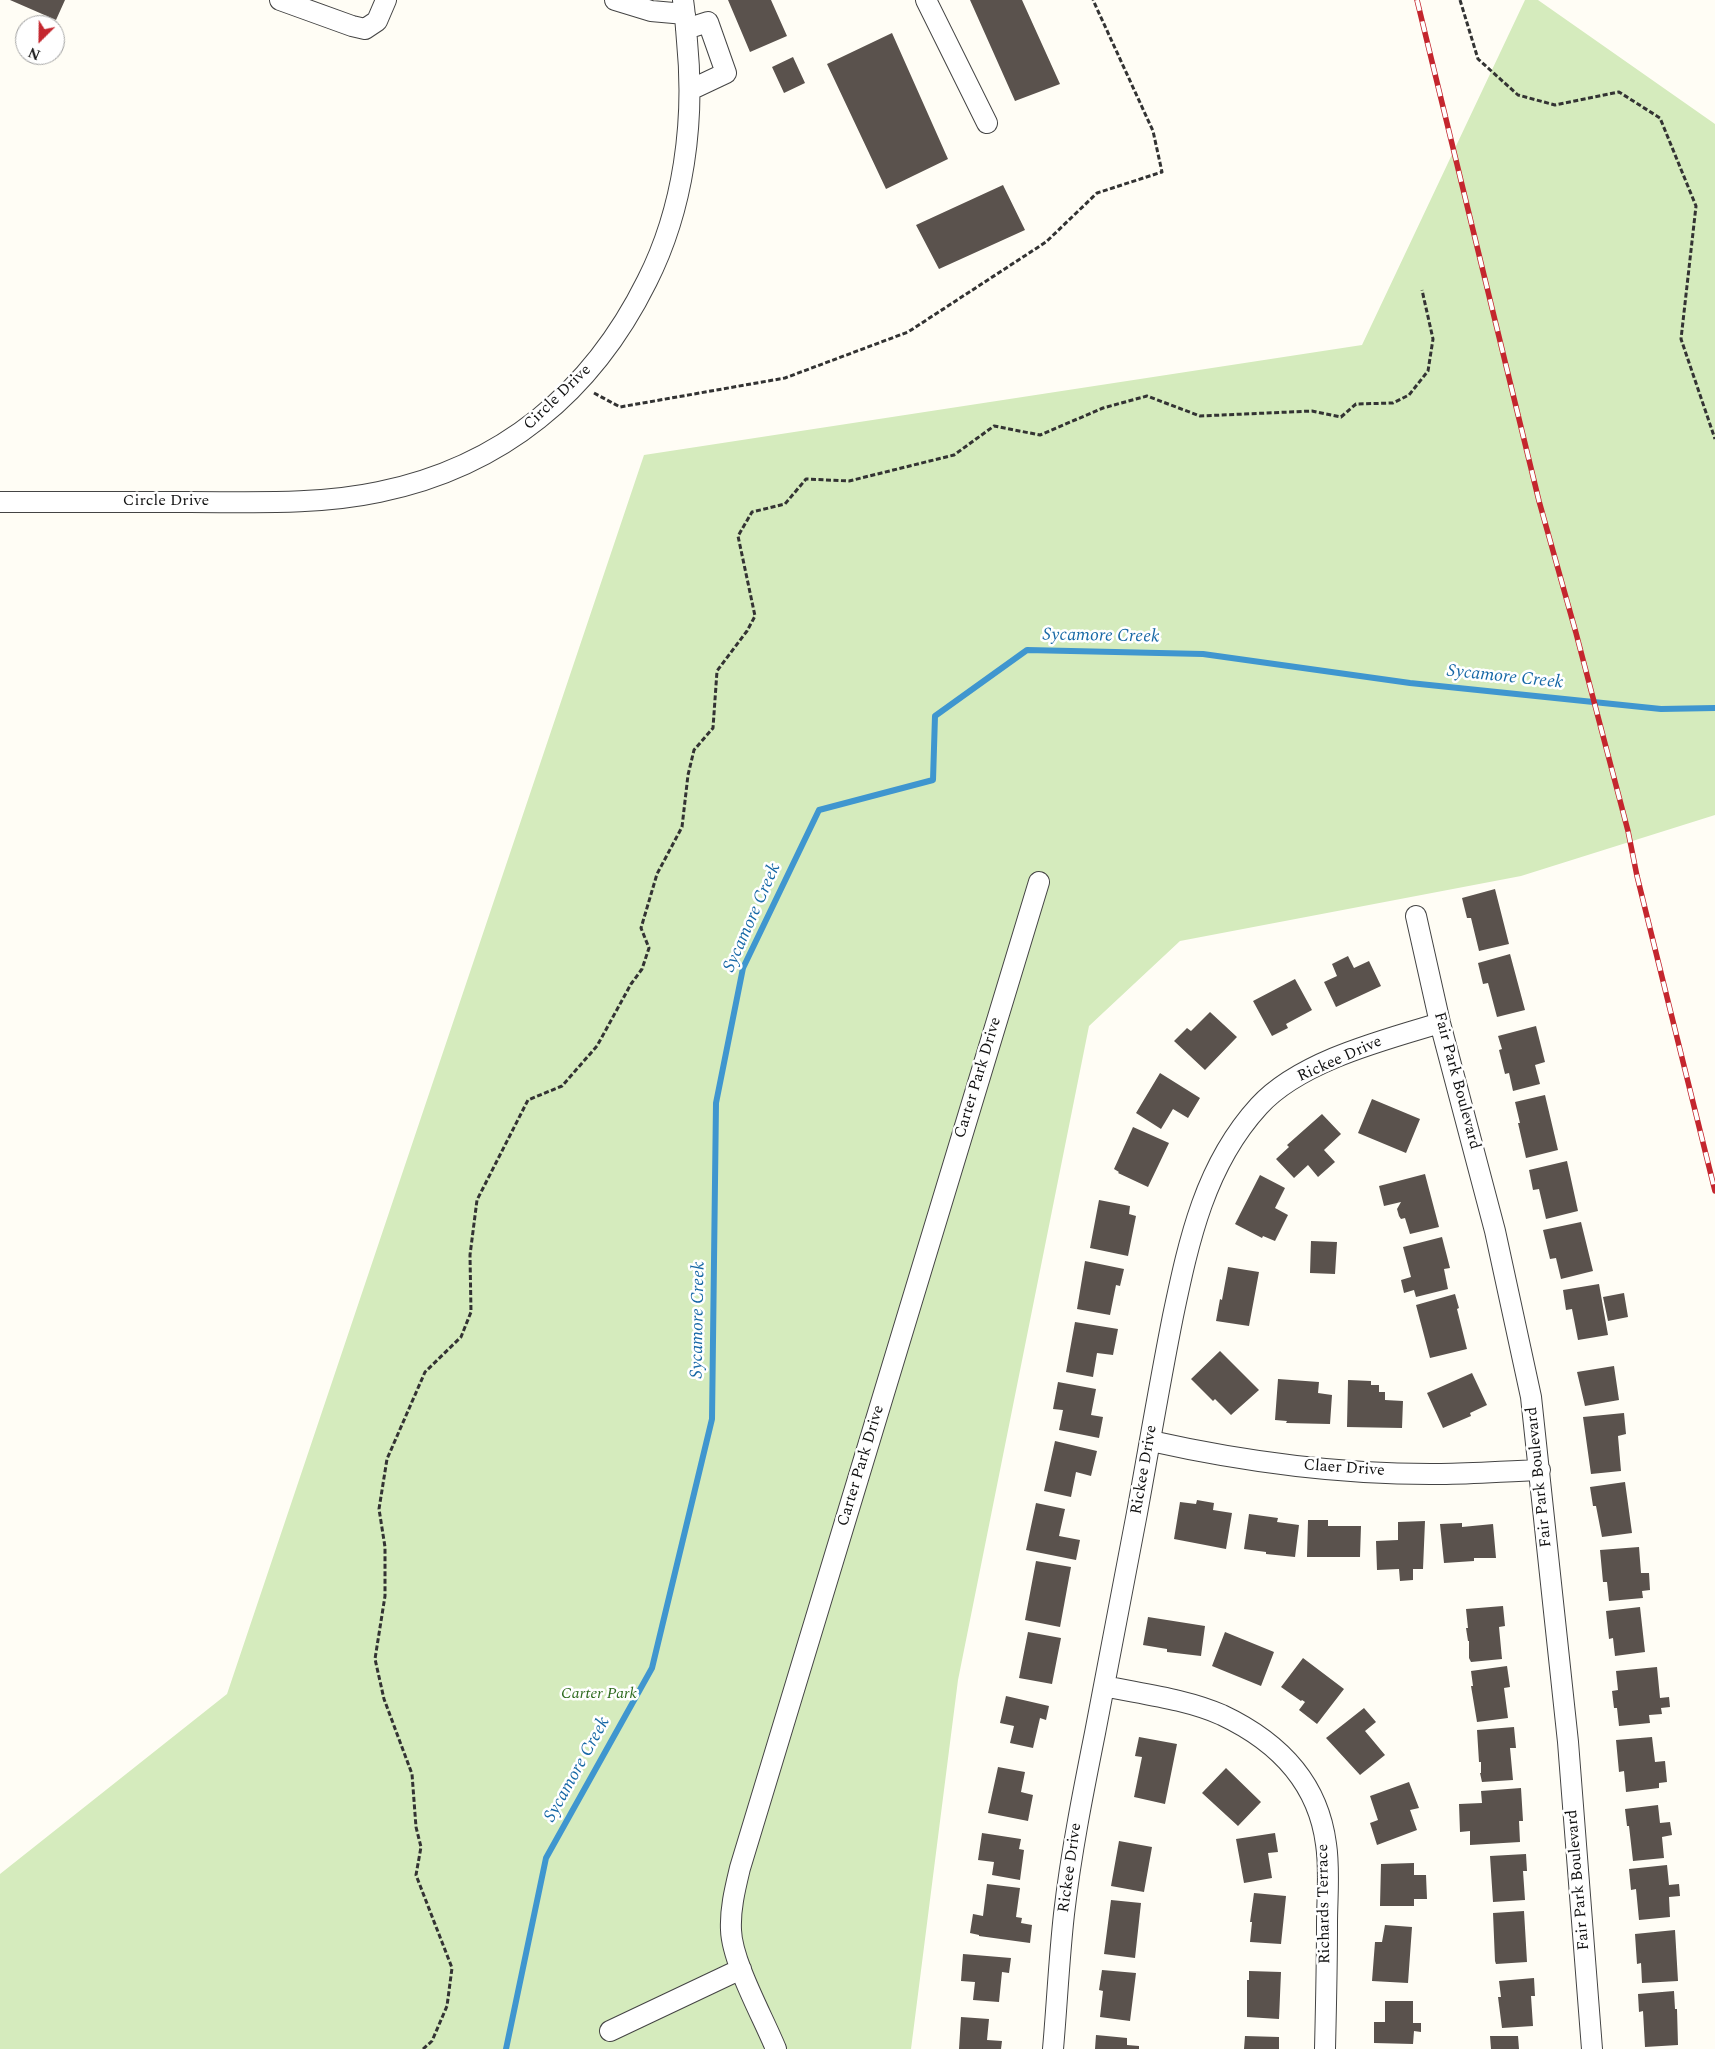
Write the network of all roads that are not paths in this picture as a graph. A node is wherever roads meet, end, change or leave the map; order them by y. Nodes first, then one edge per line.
1 (280, 0) edge
2 (386, 0) edge
3 (615, 0) edge
4 (926, 0) edge
5 (684, 14) edge
6 (690, 90) junction
7 (987, 123) dead end
8 (0, 502) edge
9 (1039, 882) dead end
10 (1416, 916) dead end
11 (1440, 1023) junction
12 (1150, 1441) junction
13 (1540, 1470) junction
14 (1104, 1686) junction
15 (741, 1969) junction
16 (610, 2031) dead end
17 (776, 2049) edge
18 (1053, 2049) edge
19 (1325, 2049) edge
20 (1592, 2049) edge

1 - 2 street
3 - 5 street
4 - 7 street
5 - 6 street, Circle Drive
5 - 6 street
6 - 8 street, Circle Drive
9 - 15 street, Carter Park Drive
10 - 11 street, Fair Park Boulevard
11 - 12 street, Rickee Drive
11 - 13 street, Fair Park Boulevard
12 - 13 street, Claer Drive
12 - 14 street, Rickee Drive
13 - 20 street, Fair Park Boulevard
14 - 18 street, Rickee Drive
14 - 19 street, Richards Terrace
15 - 16 street
15 - 17 street, Carter Park Drive

